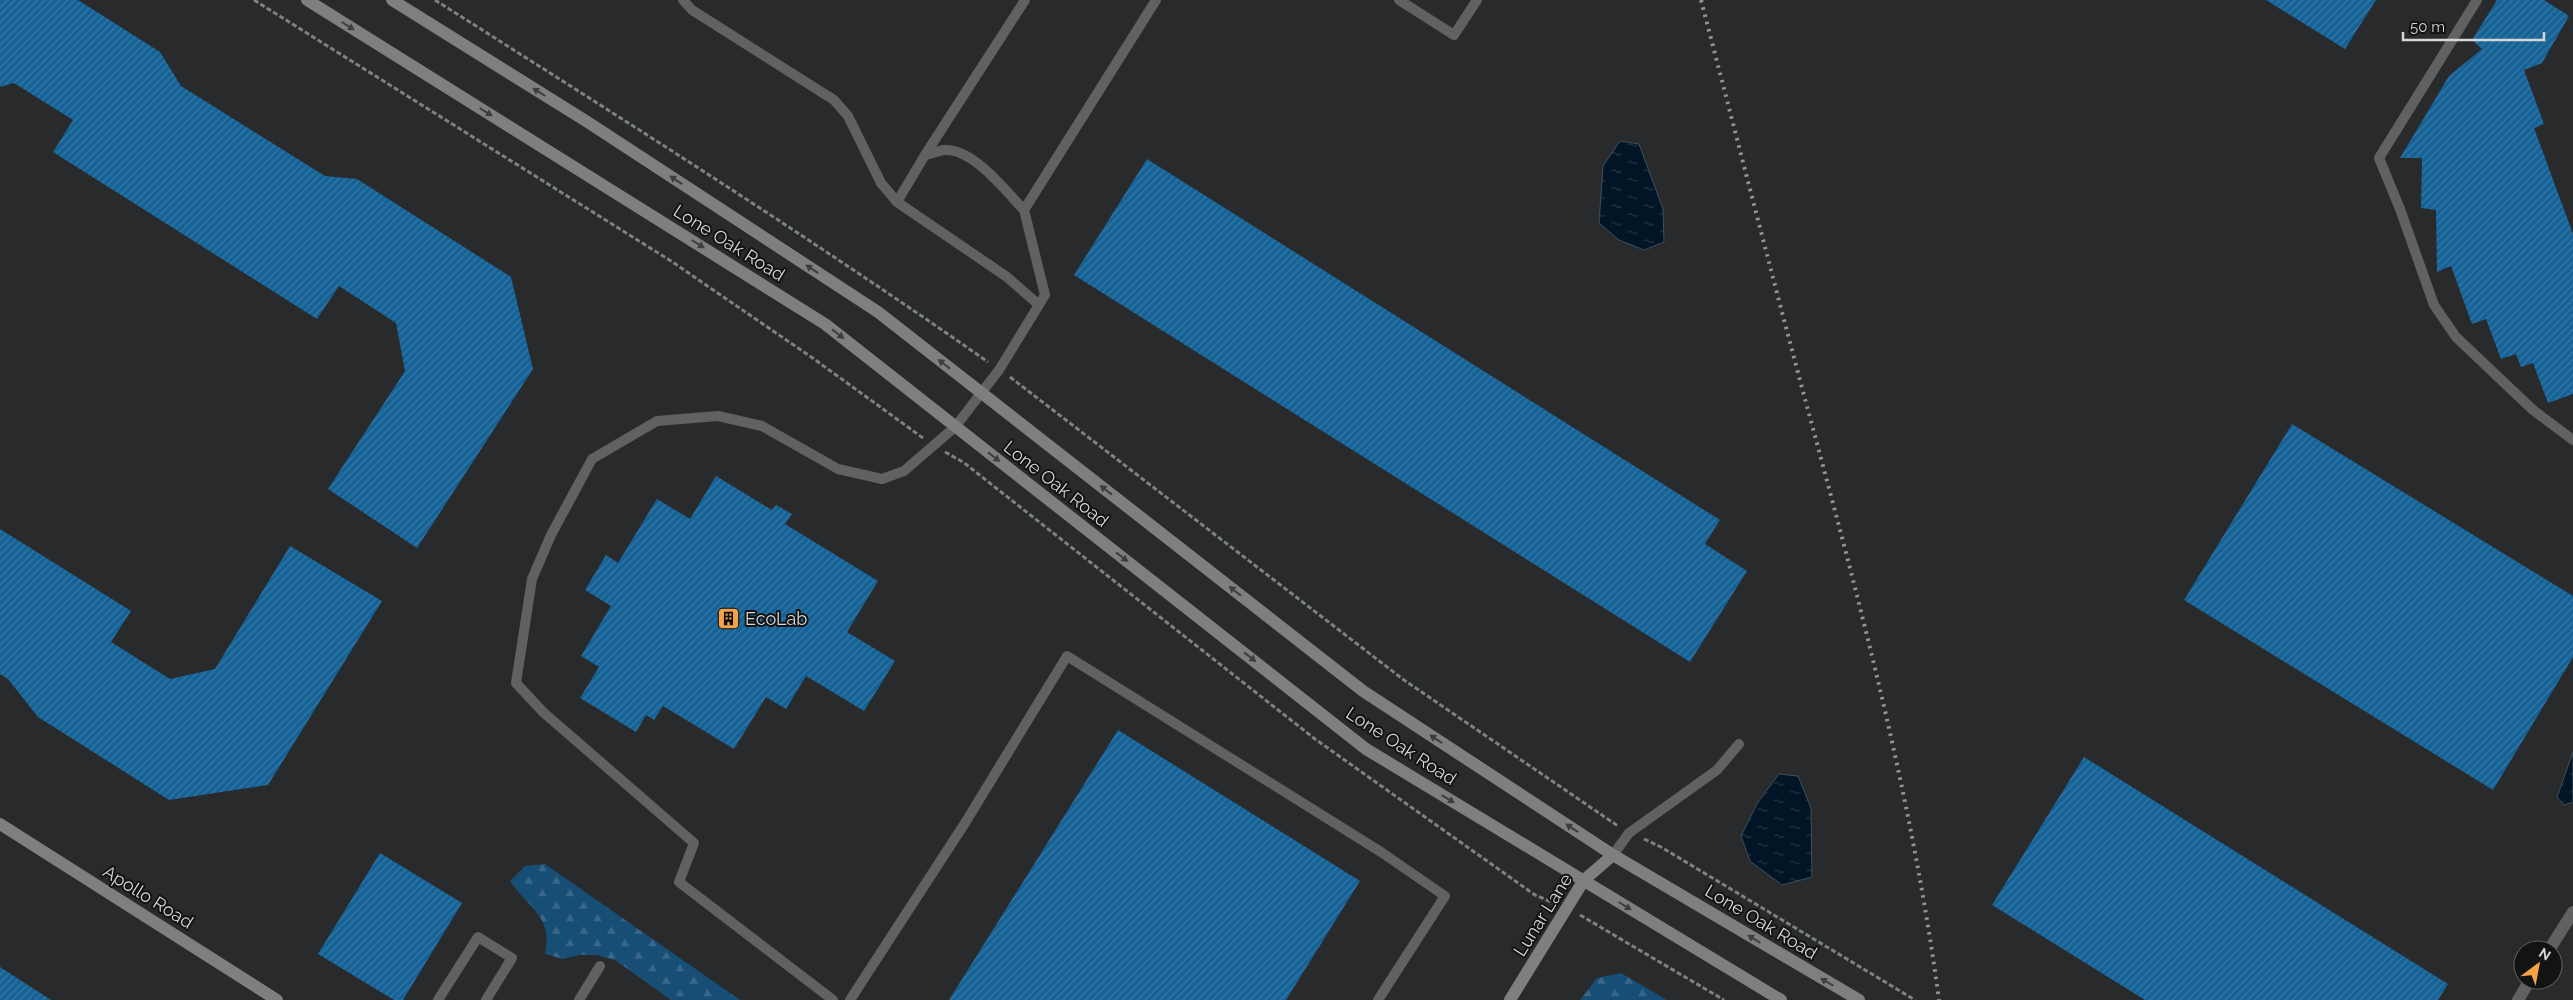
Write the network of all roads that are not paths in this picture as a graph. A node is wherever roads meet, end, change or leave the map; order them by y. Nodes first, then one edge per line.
1 (307, 0) edge
2 (392, 0) edge
3 (683, 0) edge
4 (1025, 0) edge
5 (1156, 0) edge
6 (1399, 0) edge
7 (1477, 0) edge
8 (2476, 0) edge
9 (925, 155) junction
10 (897, 202) junction
11 (1024, 210) junction
12 (1039, 305) junction
13 (982, 394) junction
14 (955, 427) junction
15 (2573, 440) edge
16 (1738, 744) dead end
17 (0, 824) edge
18 (1613, 855) junction
19 (1584, 880) junction
20 (2573, 912) edge
21 (2555, 940) edge
22 (600, 966) dead end
23 (277, 1000) edge
24 (438, 1000) edge
25 (486, 1000) edge
26 (579, 1000) edge
27 (833, 1000) edge
28 (850, 1000) edge
29 (1378, 1000) edge
30 (1510, 1000) edge
31 (1781, 1000) edge
32 (1859, 1000) edge

1 -> 14 main road, Lone Oak Road
13 -> 2 main road, Lone Oak Road
3 - 10 lane
4 - 9 lane
5 - 11 lane
6 - 7 lane
8 - 15 lane
9 - 10 lane
9 - 11 lane
10 - 12 lane
11 - 12 lane
12 - 13 lane
13 - 14 lane
18 -> 13 main road, Lone Oak Road
14 -> 19 main road, Lone Oak Road
14 - 27 lane
16 - 18 lane
17 - 23 main road, Apollo Road
18 - 19 main road, Lunar Lane
32 -> 18 main road, Lone Oak Road
19 - 30 main road, Lunar Lane
19 -> 31 main road, Lone Oak Road
20 - 21 street
22 - 26 lane
24 - 25 lane
28 - 29 lane

